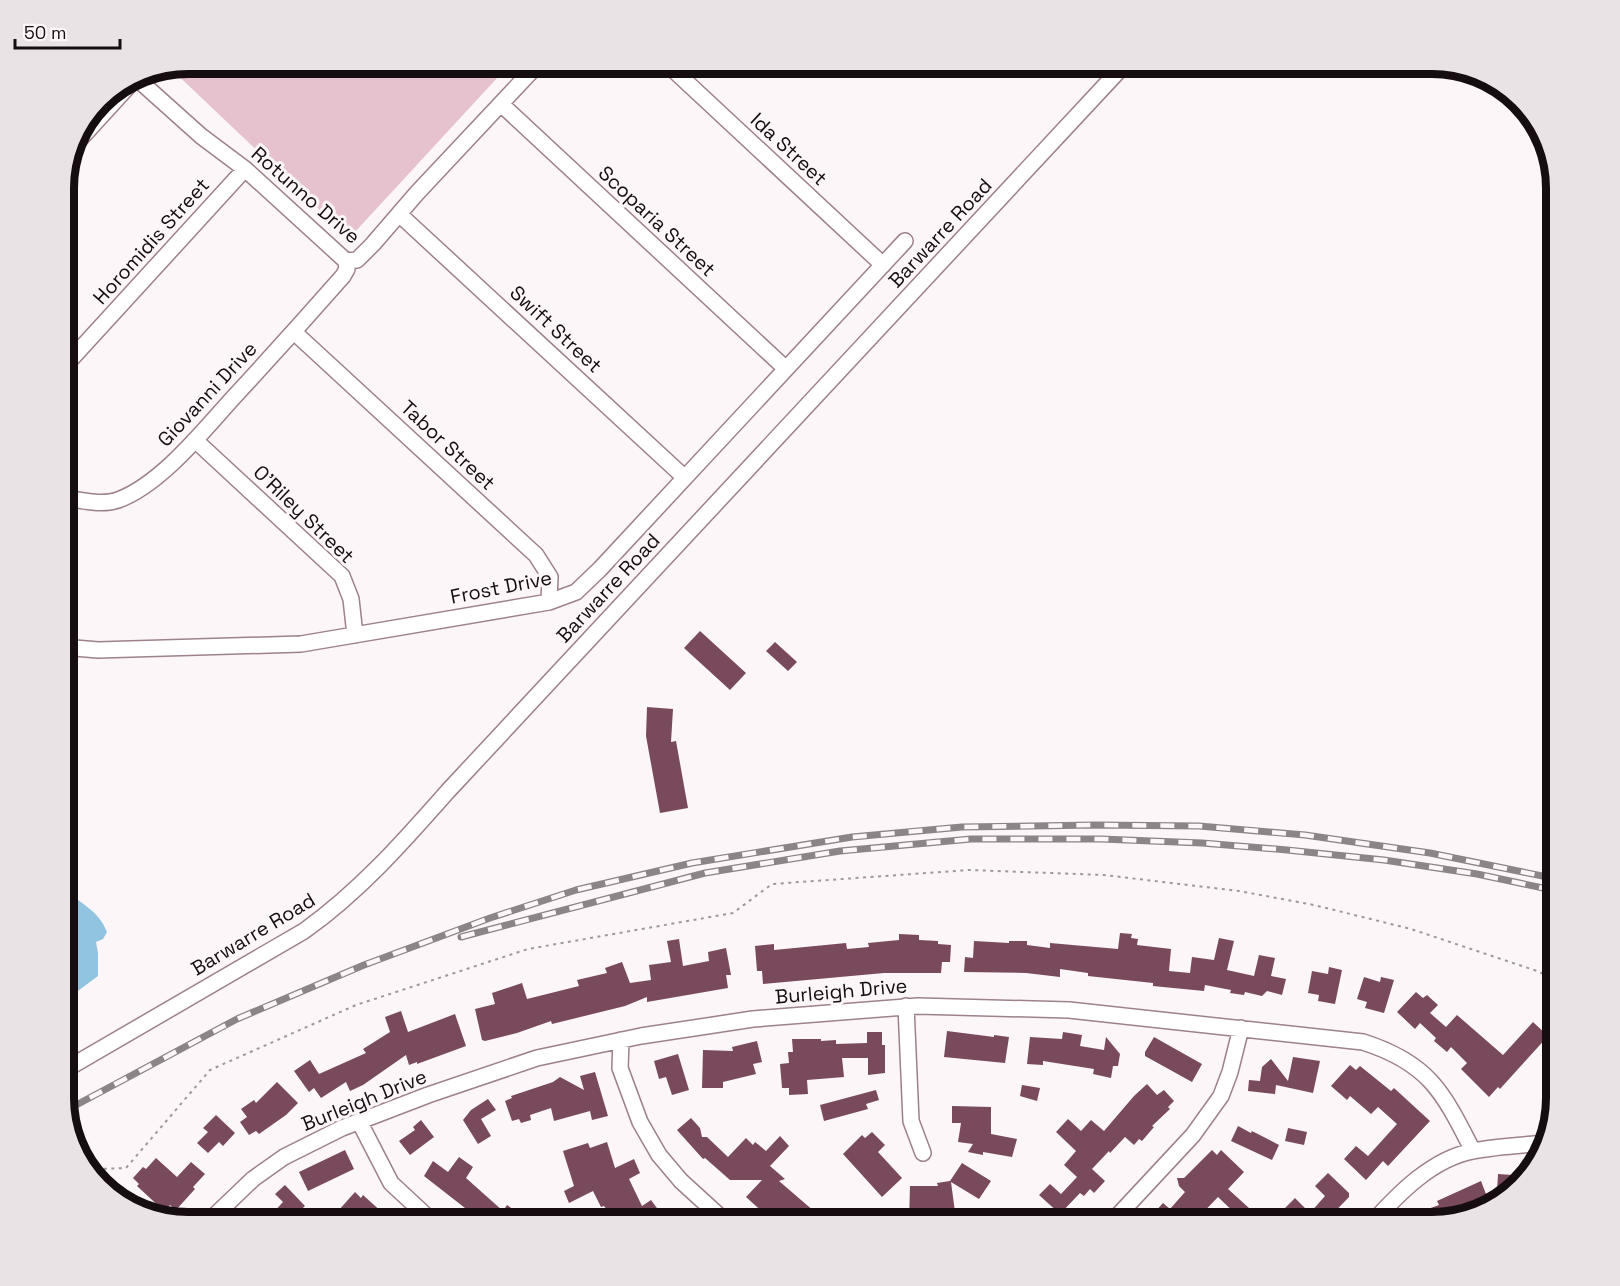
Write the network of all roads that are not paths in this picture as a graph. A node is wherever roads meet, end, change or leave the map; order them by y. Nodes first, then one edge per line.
1 (528, 74) edge
2 (678, 74) edge
3 (1116, 74) edge
4 (142, 83) edge
5 (114, 101) edge
6 (501, 104) junction
7 (92, 125) edge
8 (245, 169) junction
9 (399, 214) junction
10 (905, 241) dead end
11 (346, 261) junction
12 (883, 265) junction
13 (294, 332) junction
14 (74, 356) edge
15 (785, 368) junction
16 (195, 440) junction
17 (684, 477) junction
18 (74, 499) edge
19 (549, 602) junction
20 (355, 635) junction
21 (74, 649) edge
22 (906, 1006) junction
23 (1241, 1028) junction
24 (621, 1040) junction
25 (74, 1065) edge
26 (359, 1121) junction
27 (1537, 1144) edge
28 (1473, 1151) junction
29 (923, 1153) dead end
30 (217, 1213) edge
31 (423, 1213) edge
32 (716, 1213) edge
33 (1120, 1213) edge
34 (1382, 1213) edge

1 - 6 street, Rotunno Drive
2 - 12 street, Ida Street
3 - 25 street, Barwarre Road
4 - 8 street, Rotunno Drive
5 - 7 street
6 - 9 street, Rotunno Drive
6 - 15 street, Scoparia Street
8 - 11 street, Rotunno Drive
8 - 14 street, Horomidis Street
9 - 11 street, Rotunno Drive
9 - 17 street, Swift Street
10 - 12 street, Frost Drive
11 - 13 street, Giovanni Drive
12 - 15 street, Frost Drive
13 - 16 street, Giovanni Drive
13 - 19 street, Tabor Street
15 - 17 street, Frost Drive
16 - 18 street, Giovanni Drive
16 - 20 street, O'Riley Street
17 - 19 street, Frost Drive
19 - 20 street, Frost Drive
20 - 21 street, Frost Drive
22 - 23 street, Burleigh Drive
22 - 24 street, Burleigh Drive
22 - 29 street
23 - 28 street, Burleigh Drive
23 - 33 street
24 - 26 street, Burleigh Drive
24 - 32 street
26 - 30 street, Burleigh Drive
26 - 31 street
27 - 28 street
28 - 34 street

